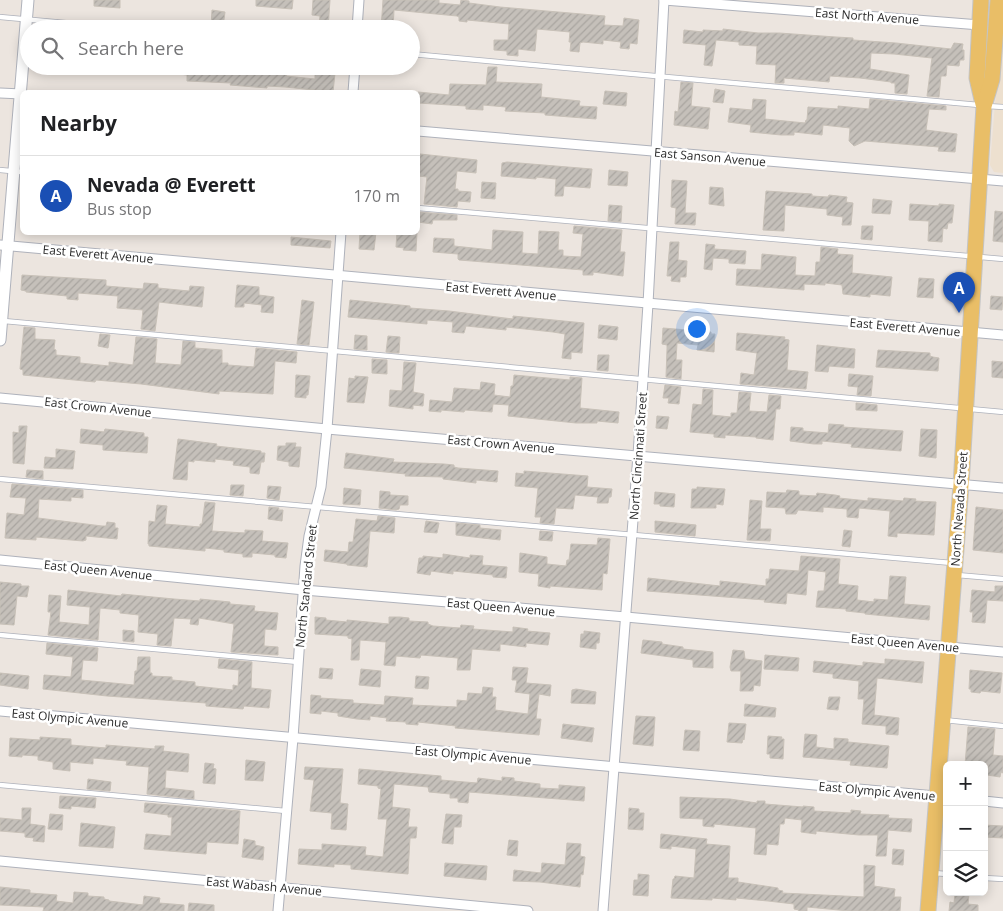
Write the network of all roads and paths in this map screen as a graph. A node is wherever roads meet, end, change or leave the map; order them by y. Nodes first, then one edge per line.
1 (28, 0) edge
2 (359, 0) edge
3 (664, 0) edge
4 (981, 0) edge
5 (998, 0) edge
6 (0, 17) edge
7 (26, 19) junction
8 (37, 20) edge
9 (358, 20) edge
10 (980, 25) junction
11 (999, 26) edge
12 (420, 55) edge
13 (23, 75) edge
14 (354, 75) edge
15 (660, 76) junction
16 (22, 90) edge
17 (353, 90) edge
18 (0, 92) edge
19 (20, 94) edge
20 (984, 106) junction
21 (1003, 107) edge
22 (420, 131) edge
23 (20, 132) edge
24 (656, 152) junction
25 (0, 170) edge
26 (18, 171) edge
27 (980, 180) junction
28 (1003, 181) edge
29 (420, 208) edge
30 (652, 228) junction
31 (342, 235) edge
32 (4, 246) edge
33 (975, 256) junction
34 (1003, 259) edge
35 (338, 276) junction
36 (648, 304) junction
37 (1, 320) edge
38 (971, 332) junction
39 (1003, 336) edge
40 (0, 340) edge
41 (332, 351) junction
42 (643, 380) junction
43 (0, 398) edge
44 (966, 409) junction
45 (1003, 412) edge
46 (327, 429) junction
47 (638, 455) junction
48 (0, 478) edge
49 (961, 485) junction
50 (1003, 488) edge
51 (315, 508) junction
52 (632, 535) junction
53 (0, 560) edge
54 (954, 569) junction
55 (1003, 579) edge
56 (304, 590) junction
57 (626, 617) junction
58 (0, 635) edge
59 (948, 648) junction
60 (1003, 652) edge
61 (298, 662) junction
62 (0, 711) edge
63 (943, 720) junction
64 (1003, 726) edge
65 (293, 738) junction
66 (614, 768) junction
67 (0, 785) edge
68 (942, 797) edge
69 (988, 801) edge
70 (1003, 803) edge
71 (286, 811) junction
72 (0, 861) edge
73 (931, 873) junction
74 (943, 874) edge
75 (988, 878) edge
76 (1003, 879) edge
77 (280, 888) junction
78 (278, 911) edge
79 (528, 911) edge
80 (603, 911) edge
81 (928, 911) edge

1 - 7 street
2 - 9 street
3 - 10 street, East North Avenue
3 - 15 street, North Cincinnati Street
4 - 10 main road, North Nevada Street
5 - 11 main road, North Nevada Street
6 - 7 lane
7 - 8 lane
10 - 20 main road, North Nevada Street
11 - 20 main road, North Nevada Street
12 - 15 lane
13 - 16 street
14 - 17 street
15 - 20 lane
15 - 24 street, North Cincinnati Street
18 - 19 street
20 - 21 lane
20 - 27 main road, North Nevada Street
22 - 24 street, East Sanson Avenue
23 - 26 street
24 - 27 street, East Sanson Avenue
24 - 30 street, North Cincinnati Street
25 - 26 lane
26 - 32 street
27 - 28 street, East Sanson Avenue
27 - 33 main road, North Nevada Street
29 - 30 lane
30 - 33 lane
30 - 36 street, North Cincinnati Street
31 - 35 street, North Standard Street
32 - 35 street, East Everett Avenue
32 - 37 street
33 - 34 lane
33 - 38 main road, North Nevada Street
35 - 36 street, East Everett Avenue
35 - 41 street, North Standard Street
36 - 38 street, East Everett Avenue
36 - 42 street, North Cincinnati Street
37 - 40 street
37 - 41 lane
38 - 39 street, East Everett Avenue
38 - 44 main road, North Nevada Street
41 - 42 lane
41 - 46 street, North Standard Street
42 - 44 lane
42 - 47 street, North Cincinnati Street
43 - 46 street, East Crown Avenue
44 - 45 lane
44 - 49 main road, North Nevada Street
46 - 47 street, East Crown Avenue
46 - 51 street, North Standard Street
47 - 49 street, East Crown Avenue
47 - 52 street, North Cincinnati Street
48 - 51 lane
49 - 50 street, East Crown Avenue
49 - 54 main road, North Nevada Street
51 - 52 lane
51 - 56 street, North Standard Street
52 - 54 lane
52 - 57 street, North Cincinnati Street
53 - 56 street, East Queen Avenue
54 - 55 lane
54 - 59 main road, North Nevada Street
56 - 57 street, East Queen Avenue
56 - 61 street, North Standard Street
57 - 59 street, East Queen Avenue
57 - 66 street, North Cincinnati Street
58 - 61 lane
59 - 60 street, East Queen Avenue
59 - 63 main road, North Nevada Street
61 - 65 street, North Standard Street
62 - 65 street, East Olympic Avenue
63 - 64 lane
63 - 68 main road, North Nevada Street
65 - 66 street, East Olympic Avenue
65 - 71 street, North Standard Street
66 - 68 street, East Olympic Avenue
66 - 80 street, North Cincinnati Street
67 - 71 lane
68 - 73 main road, North Nevada Street
69 - 70 street
71 - 77 street, North Standard Street
72 - 77 street, East Wabash Avenue
73 - 74 lane
73 - 81 main road, North Nevada Street
75 - 76 lane
77 - 78 street, North Standard Street
77 - 79 street, East Wabash Avenue

